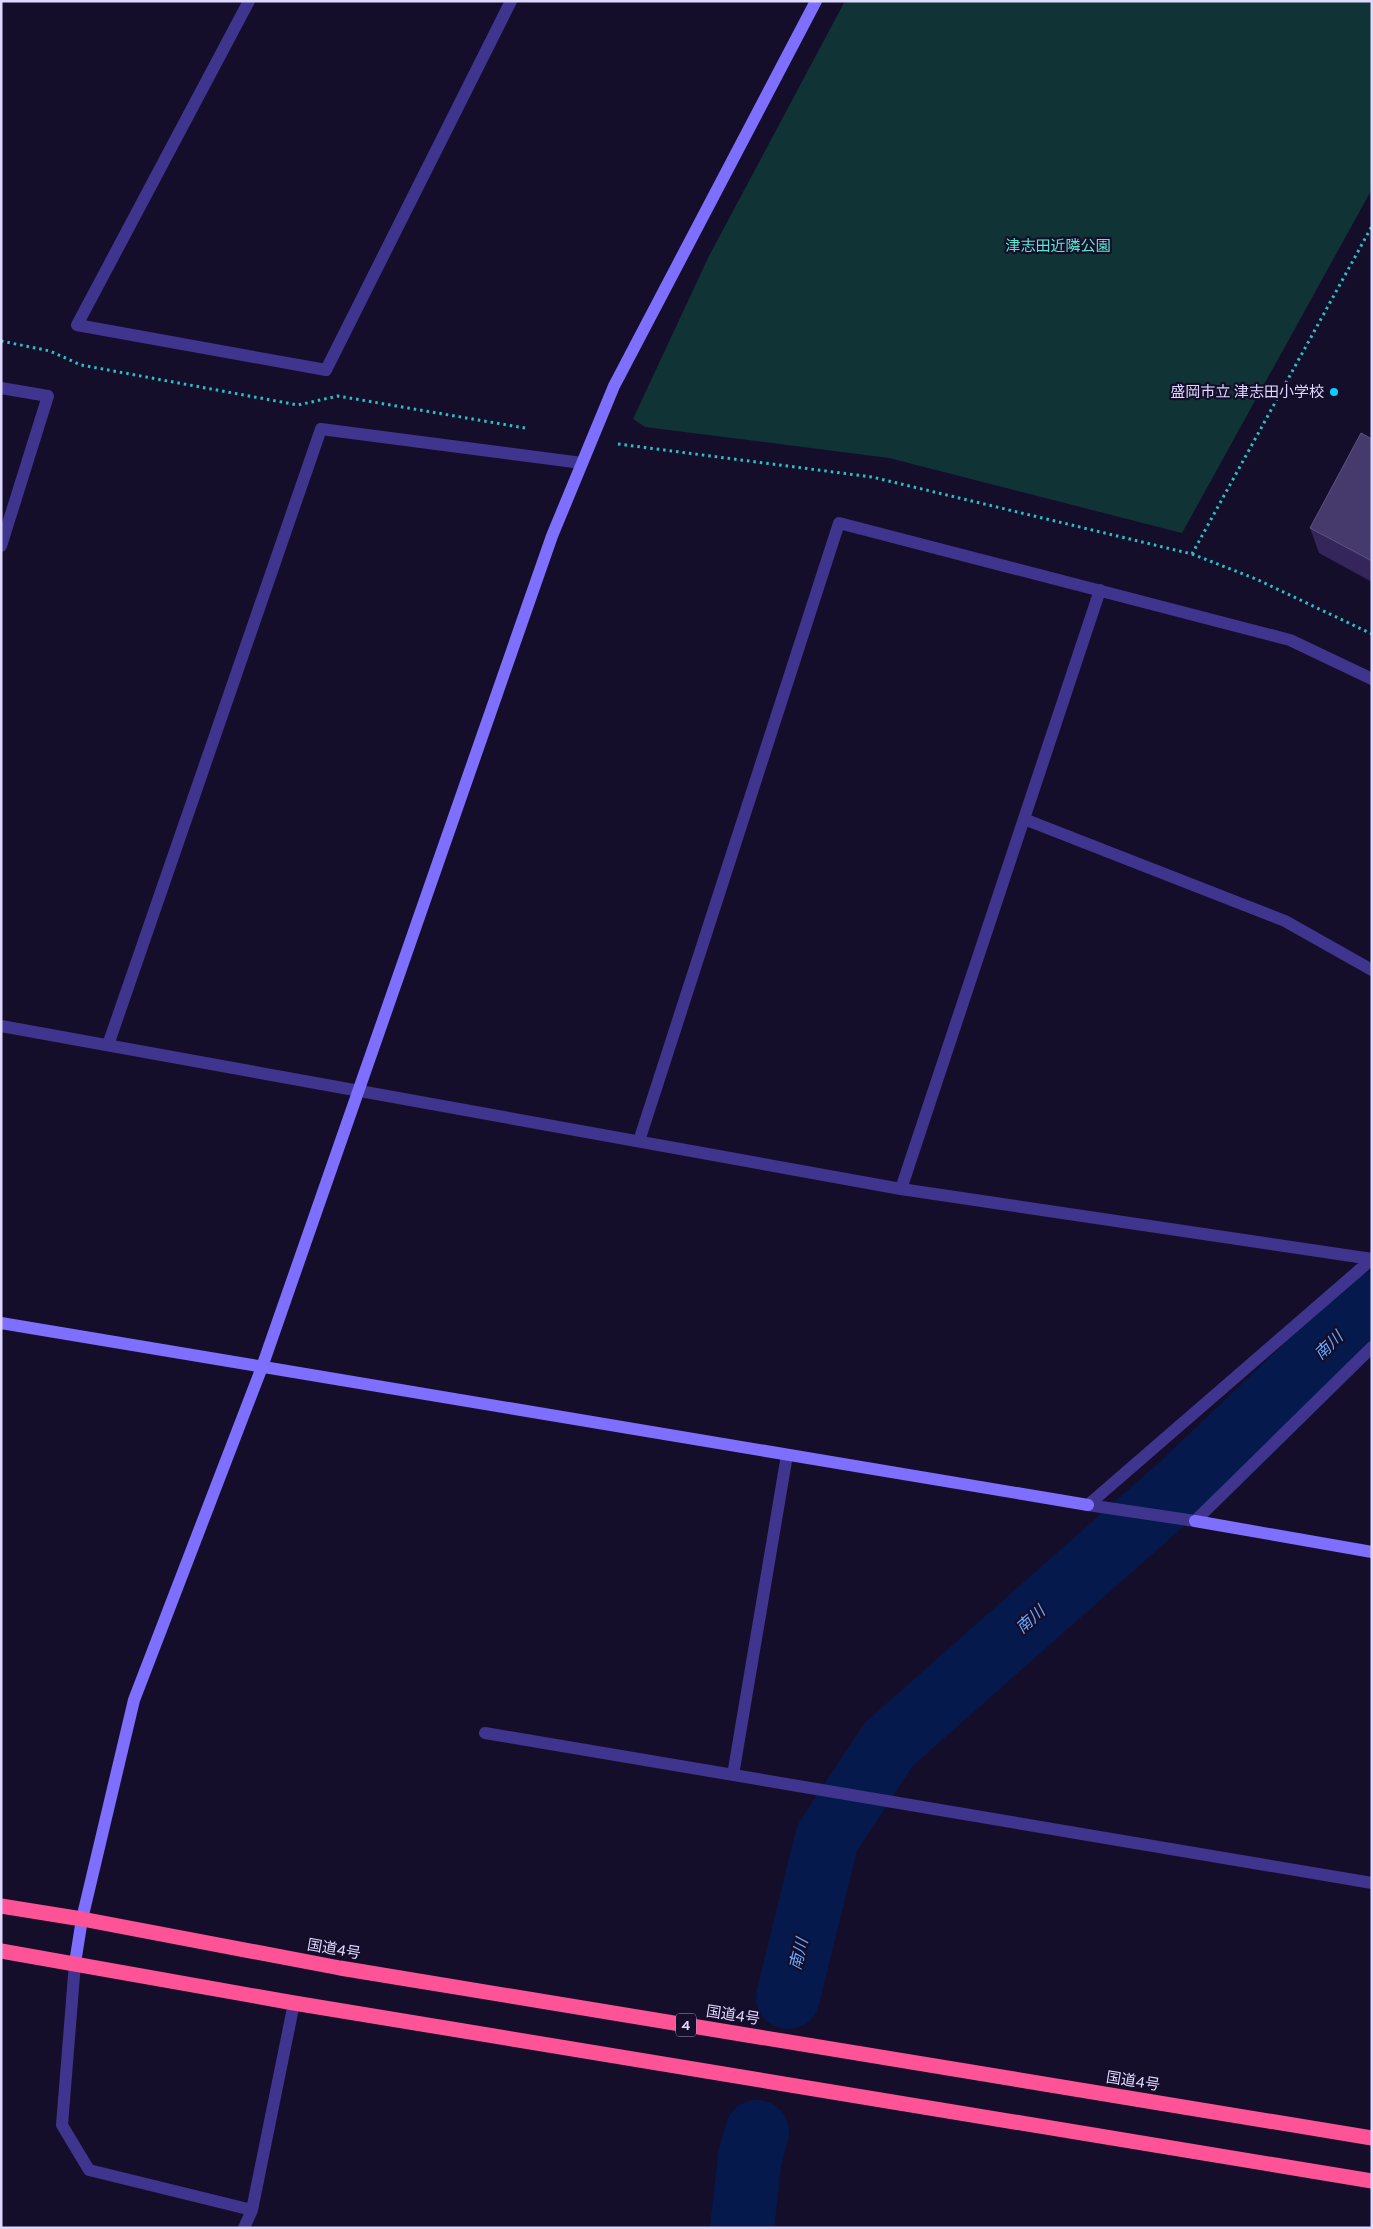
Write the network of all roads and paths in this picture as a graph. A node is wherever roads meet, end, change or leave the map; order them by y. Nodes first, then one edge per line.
1 (249, 1) edge
2 (511, 1) edge
3 (816, 1) edge
4 (1372, 226) edge
5 (1, 341) edge
6 (1, 388) edge
7 (530, 429) dead end
8 (592, 439) junction
9 (582, 463) junction
10 (1, 546) edge
11 (1192, 554) junction
12 (1100, 590) junction
13 (1372, 634) edge
14 (1372, 679) edge
15 (1024, 819) junction
16 (1372, 970) edge
17 (1, 1026) edge
18 (108, 1045) junction
19 (358, 1091) junction
20 (639, 1141) junction
21 (901, 1188) junction
22 (1372, 1259) edge
23 (1, 1323) edge
24 (1372, 1347) edge
25 (262, 1367) junction
26 (787, 1455) junction
27 (1088, 1505) junction
28 (1195, 1521) junction
29 (1372, 1552) edge
30 (485, 1733) dead end
31 (733, 1775) junction
32 (1372, 1883) edge
33 (1, 1906) edge
34 (82, 1919) junction
35 (1, 1951) edge
36 (75, 1963) junction
37 (294, 2003) junction
38 (1372, 2138) edge
39 (1372, 2180) edge
40 (252, 2210) junction
41 (244, 2228) edge

1 - 2 street
3 - 8 street
4 - 11 path
5 - 7 path
6 - 10 street
8 - 9 street
8 - 11 path
9 - 18 street
9 - 19 street
11 - 13 path
12 - 14 street
12 - 15 street
12 - 20 street
15 - 16 street
15 - 21 street
17 - 18 street
18 - 19 street
19 - 20 street
19 - 25 street
20 - 21 street
21 - 22 street
22 - 27 street
23 - 25 street
24 - 28 street
25 - 26 street
25 - 34 street
26 - 27 street
26 - 31 street
27 - 28 street
28 - 29 street
30 - 31 street
31 - 32 street
33 - 34 highway, 国道4号 / 4
34 - 36 street
34 - 38 highway, 国道4号 / 4
35 - 36 highway
36 - 37 highway
36 - 40 street
37 - 39 highway
37 - 40 street
40 - 41 street

